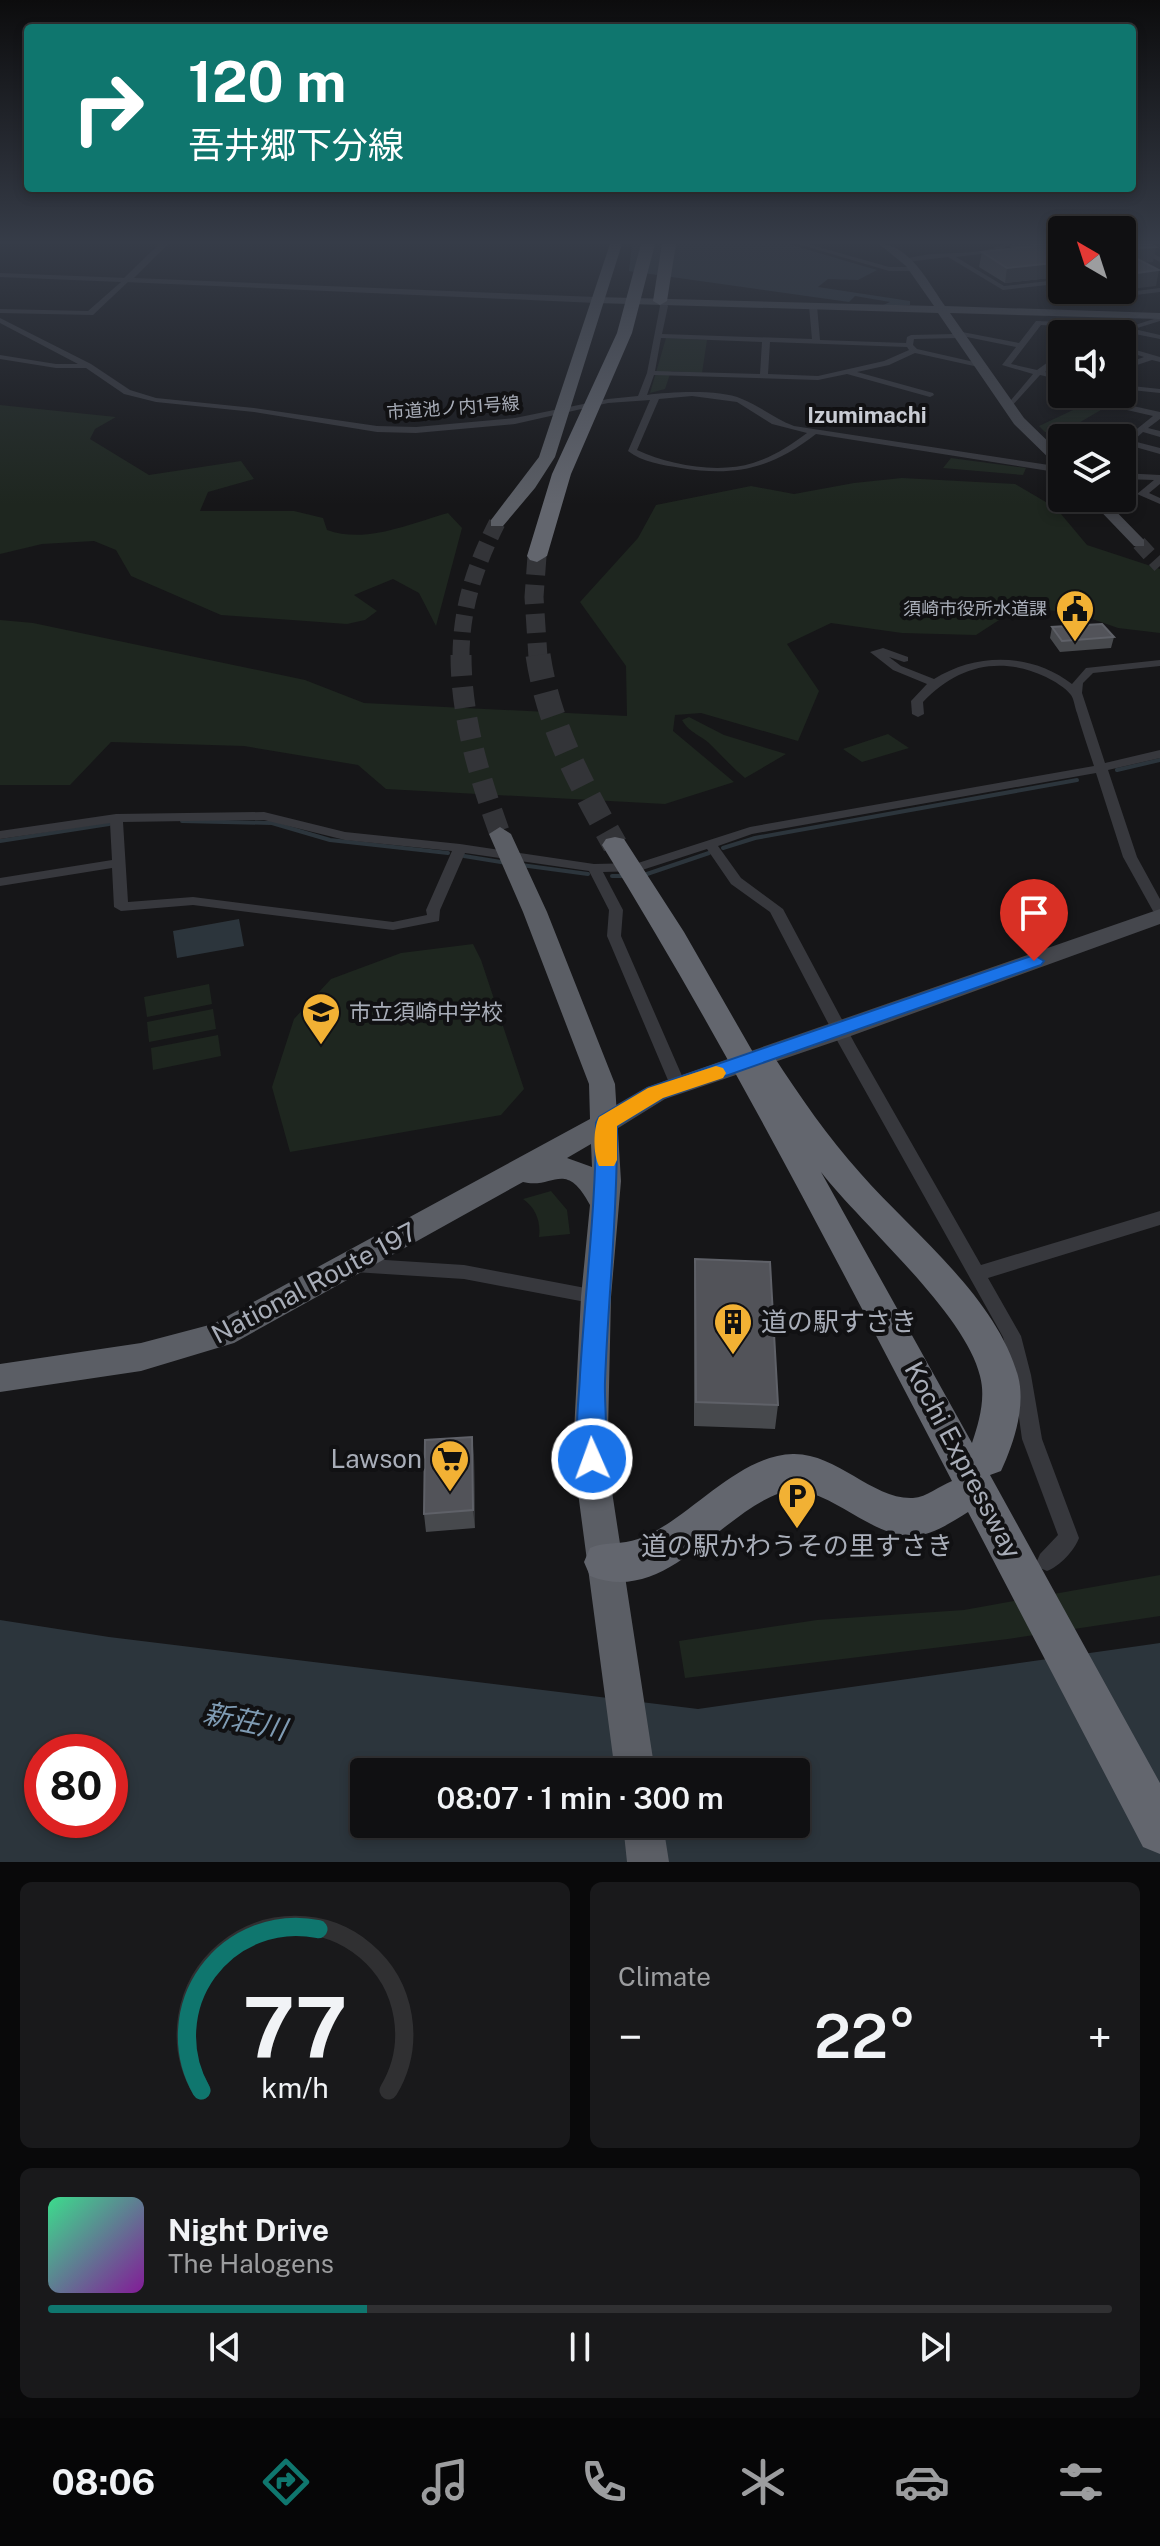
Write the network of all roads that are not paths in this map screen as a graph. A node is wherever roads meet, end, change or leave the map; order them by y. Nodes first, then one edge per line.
1 (22, 331) edge
2 (587, 331) edge
3 (624, 331) edge
4 (660, 331) edge
5 (815, 331) edge
6 (956, 331) edge
7 (1032, 331) edge
8 (1136, 331) edge
9 (958, 334) junction
10 (659, 336) junction
11 (1160, 337) edge
12 (766, 340) junction
13 (816, 342) junction
14 (1020, 346) junction
15 (912, 348) junction
16 (1136, 352) edge
17 (0, 357) edge
18 (1156, 358) edge
19 (1136, 364) edge
20 (1048, 365) edge
21 (88, 366) junction
22 (980, 366) junction
23 (845, 371) junction
24 (1039, 372) junction
25 (651, 373) junction
26 (1048, 374) edge
27 (764, 376) junction
28 (1136, 388) edge
29 (1160, 391) edge
30 (930, 395) dead end
31 (656, 396) junction
32 (642, 397) junction
33 (1010, 406) junction
34 (1130, 408) edge
35 (564, 410) junction
36 (1160, 415) edge
37 (1144, 430) junction
38 (814, 432) junction
39 (1160, 434) edge
40 (1136, 436) edge
41 (1136, 446) edge
42 (1048, 449) edge
43 (1160, 451) edge
44 (1048, 468) edge
45 (1136, 477) edge
46 (1160, 479) edge
47 (1160, 501) edge
48 (1109, 512) edge
49 (497, 523) tunnel mouth
50 (1139, 543) tunnel mouth
51 (537, 556) tunnel mouth
52 (904, 659) dead end
53 (1160, 663) edge
54 (935, 683) junction
55 (1076, 693) junction
56 (918, 714) dead end
57 (1160, 754) edge
58 (1101, 768) junction
59 (116, 818) junction
60 (0, 835) edge
61 (502, 837) tunnel mouth
62 (710, 844) junction
63 (460, 848) junction
64 (619, 852) tunnel mouth
65 (120, 863) junction
66 (594, 868) junction
67 (0, 882) edge
68 (1160, 914) edge
69 (840, 1031) junction
70 (763, 1081) junction
71 (678, 1085) junction
72 (606, 1123) junction
73 (476, 1197) junction
74 (604, 1204) junction
75 (1160, 1218) edge
76 (350, 1265) junction
77 (977, 1274) junction
78 (596, 1297) junction
79 (0, 1378) edge
80 (987, 1458) dead end
81 (956, 1498) dead end
82 (1028, 1554) junction
83 (605, 1564) junction
84 (633, 1758) edge
85 (1160, 1830) edge
86 (645, 1838) edge
87 (648, 1862) edge

1 - 21 street, 市道池ノ内1号線
2 - 35 highway
3 - 51 highway
4 - 10 street
5 - 13 street
6 - 9 main road
7 - 14 street
8 - 11 street
9 - 14 street
9 - 15 street
9 - 22 main road
10 - 12 street
10 - 25 street
12 - 13 street
12 - 27 street
13 - 15 street
14 - 24 street
15 - 22 street
15 - 23 street
16 - 18 street
17 - 21 street
18 - 19 street
20 - 24 street
21 - 35 street, 市道池ノ内1号線
22 - 33 main road
23 - 27 street
23 - 30 street
24 - 26 street
24 - 33 street
25 - 27 street
25 - 32 street
28 - 29 street
31 - 32 street, 市道池ノ内1号線
31 - 38 street, 市道池ノ内1号線
31 - 38 street
32 - 35 street, 市道池ノ内1号線
33 - 42 main road
34 - 36 street
35 - 49 highway
36 - 37 street
37 - 39 street
37 - 40 street
38 - 44 street, 市道池ノ内1号線
41 - 43 street
45 - 46 street
46 - 47 street
48 - 50 main road
52 - 54 street
53 - 55 street
54 - 55 street
54 - 56 street
55 - 58 street
57 - 58 street
58 - 62 street
58 - 68 street
59 - 60 street
59 - 63 street
59 - 65 street
61 - 72 highway
62 - 66 street
62 - 69 street
63 - 65 street
63 - 66 street
64 - 70 highway, Kochi Expressway
65 - 67 street
66 - 71 street
68 - 69 main road
69 - 71 main road
69 - 77 street
70 - 80 highway
70 - 82 highway, Kochi Expressway
71 - 72 main road
72 - 73 highway, National Route 197
72 - 74 highway
73 - 74 highway
73 - 76 highway, National Route 197
74 - 78 highway
75 - 77 street
76 - 78 street
76 - 79 highway, National Route 197
77 - 82 street
78 - 83 highway
81 - 83 highway
82 - 85 highway, Kochi Expressway
83 - 84 highway
86 - 87 highway

